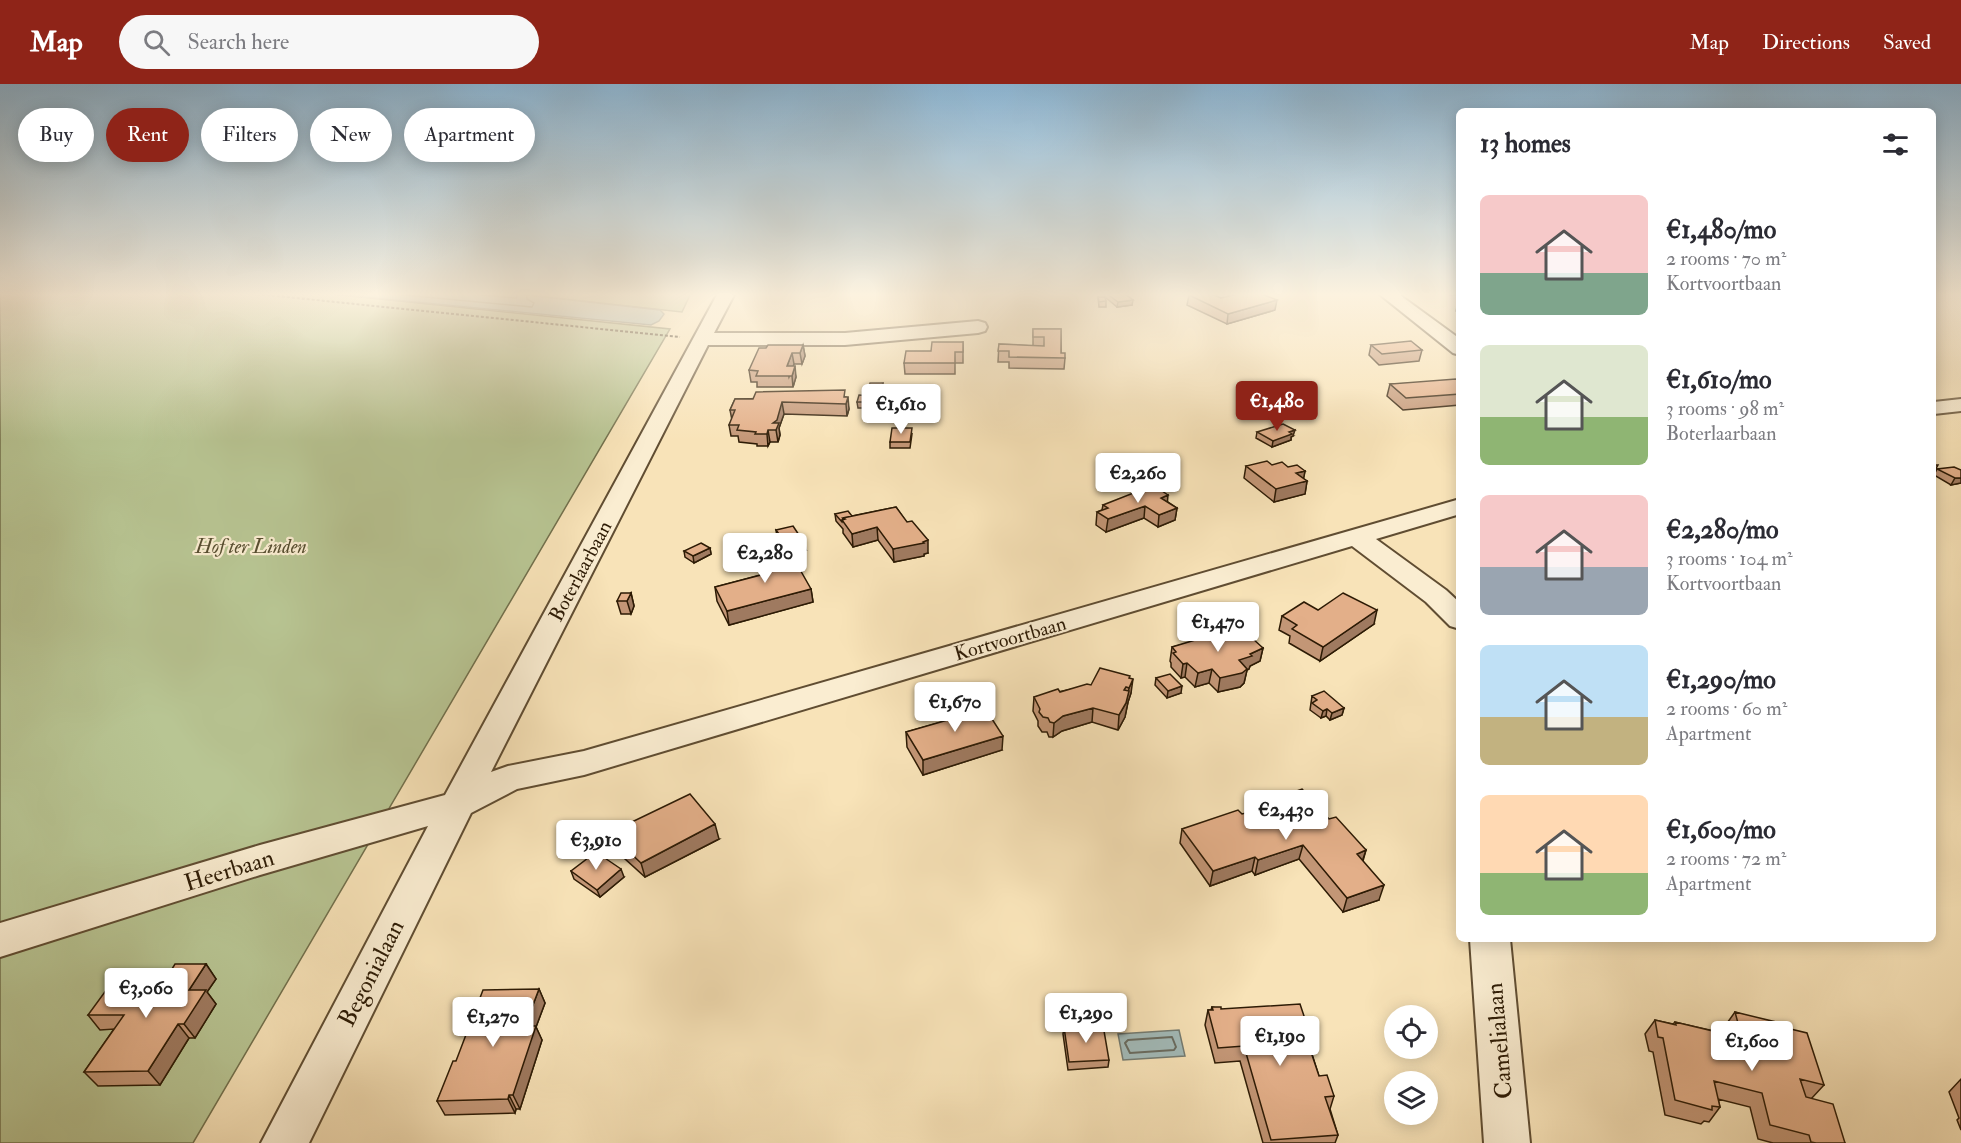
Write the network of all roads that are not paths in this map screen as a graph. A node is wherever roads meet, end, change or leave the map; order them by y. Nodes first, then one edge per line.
1 (699, 342) edge
2 (1961, 405) edge
3 (1936, 408) edge
4 (1456, 507) edge
5 (1356, 537) junction
6 (1456, 616) edge
7 (459, 804) junction
8 (0, 940) edge
9 (1490, 942) edge
10 (284, 1143) edge
11 (1507, 1143) edge

1 - 7 street, Boterlaarbaan
2 - 3 street
4 - 5 street, Kortvoortbaan
5 - 6 street
5 - 7 street, Kortvoortbaan
7 - 8 street, Heerbaan
7 - 10 street, Begonialaan
9 - 11 street, Camelialaan

